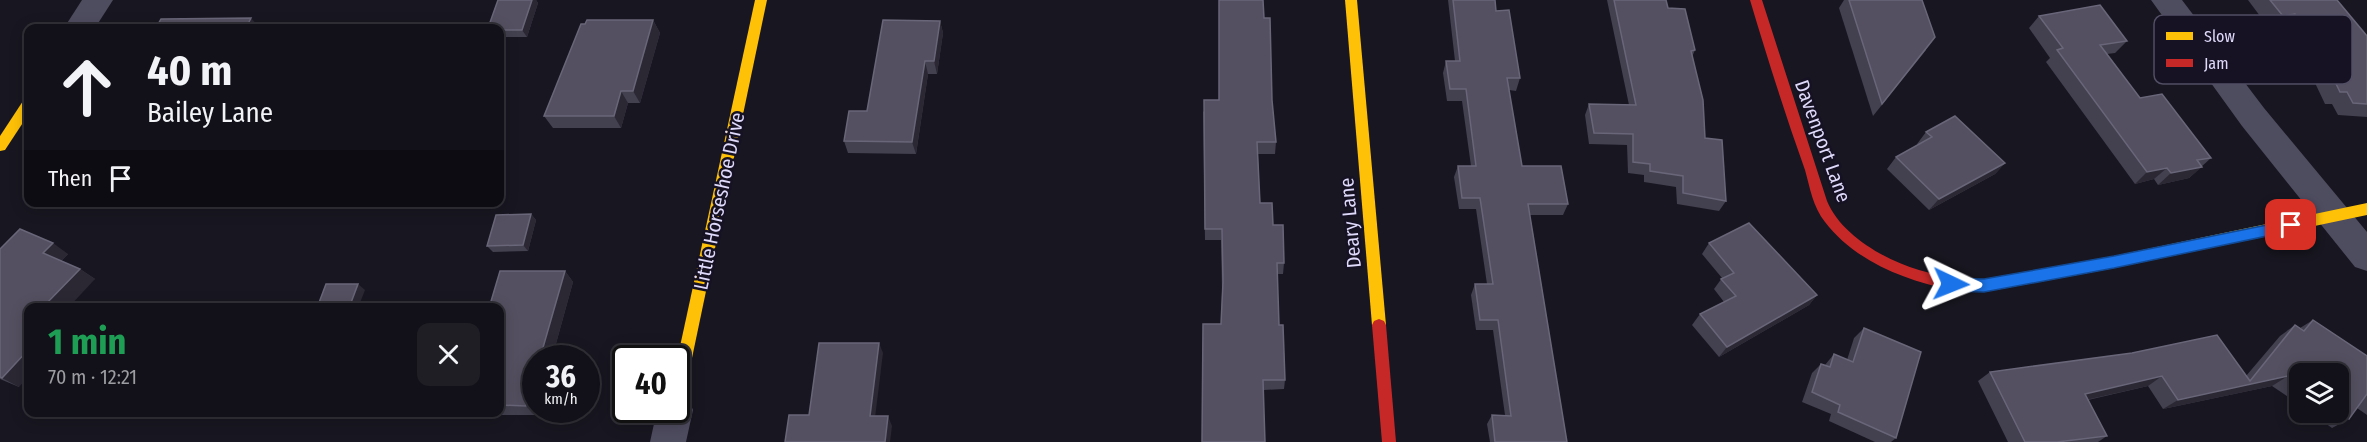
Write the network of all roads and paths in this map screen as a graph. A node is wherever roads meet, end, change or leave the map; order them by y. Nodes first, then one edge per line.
1 (98, 0) edge
2 (761, 0) edge
3 (1351, 0) edge
4 (1756, 0) edge
5 (2166, 0) edge
6 (2177, 15) edge
7 (82, 24) edge
8 (2228, 84) edge
9 (24, 111) edge
10 (0, 146) edge
11 (2367, 209) edge
12 (2334, 216) junction
13 (2367, 257) edge
14 (688, 345) edge
15 (672, 423) edge
16 (668, 442) edge
17 (1389, 442) edge

1 - 7 street
2 - 14 street, Little Horseshoe Drive
3 - 17 street, Deary Lane
4 - 12 street, Davenport Lane
5 - 6 street
8 - 12 street
9 - 10 street
11 - 12 street, Davenport Lane
12 - 13 street
15 - 16 street

